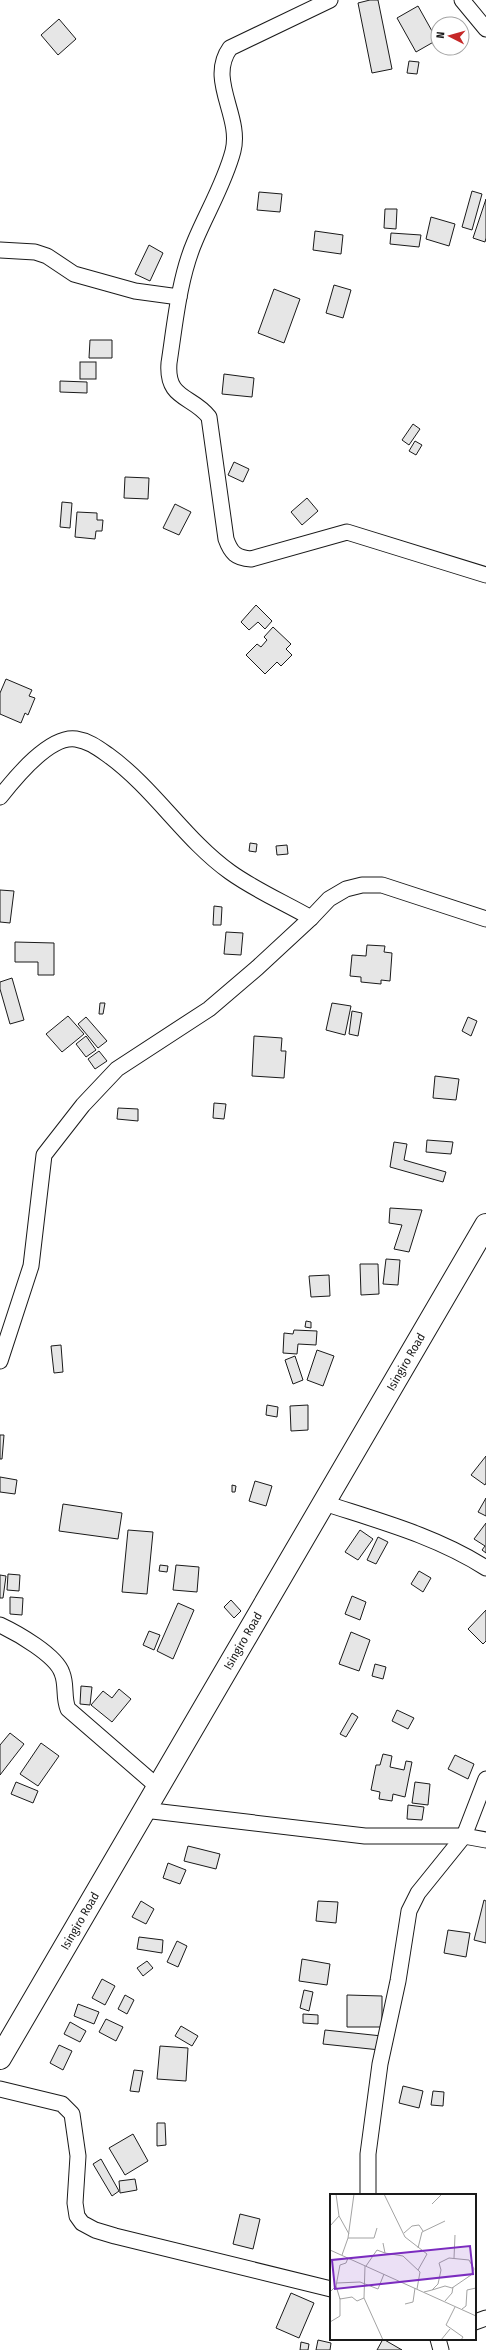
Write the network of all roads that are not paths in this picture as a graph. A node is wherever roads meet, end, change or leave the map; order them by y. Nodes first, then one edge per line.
1 (330, 0) edge
2 (462, 0) edge
3 (486, 29) edge
4 (0, 250) edge
5 (179, 296) junction
6 (486, 575) edge
7 (0, 797) edge
8 (311, 918) junction
9 (486, 919) edge
10 (486, 1225) edge
11 (0, 1361) edge
12 (324, 1503) junction
13 (486, 1568) edge
14 (0, 1625) edge
15 (486, 1779) edge
16 (158, 1787) junction
17 (144, 1810) junction
18 (464, 1836) junction
19 (486, 1840) edge
20 (0, 2058) edge
21 (0, 2089) edge
22 (368, 2194) edge
23 (330, 2289) edge
24 (486, 2318) edge
25 (476, 2322) edge
26 (438, 2340) edge
27 (441, 2350) edge

1 - 5 street
2 - 3 street
4 - 5 street
5 - 6 street
7 - 8 street
8 - 9 street
8 - 11 street
10 - 12 main road, Isingiro Road
12 - 13 street
12 - 16 main road, Isingiro Road
14 - 16 street
15 - 18 street
16 - 17 main road, Isingiro Road
17 - 18 street
17 - 20 main road, Isingiro Road
18 - 19 street
18 - 22 street
21 - 23 street
24 - 25 street
26 - 27 street

